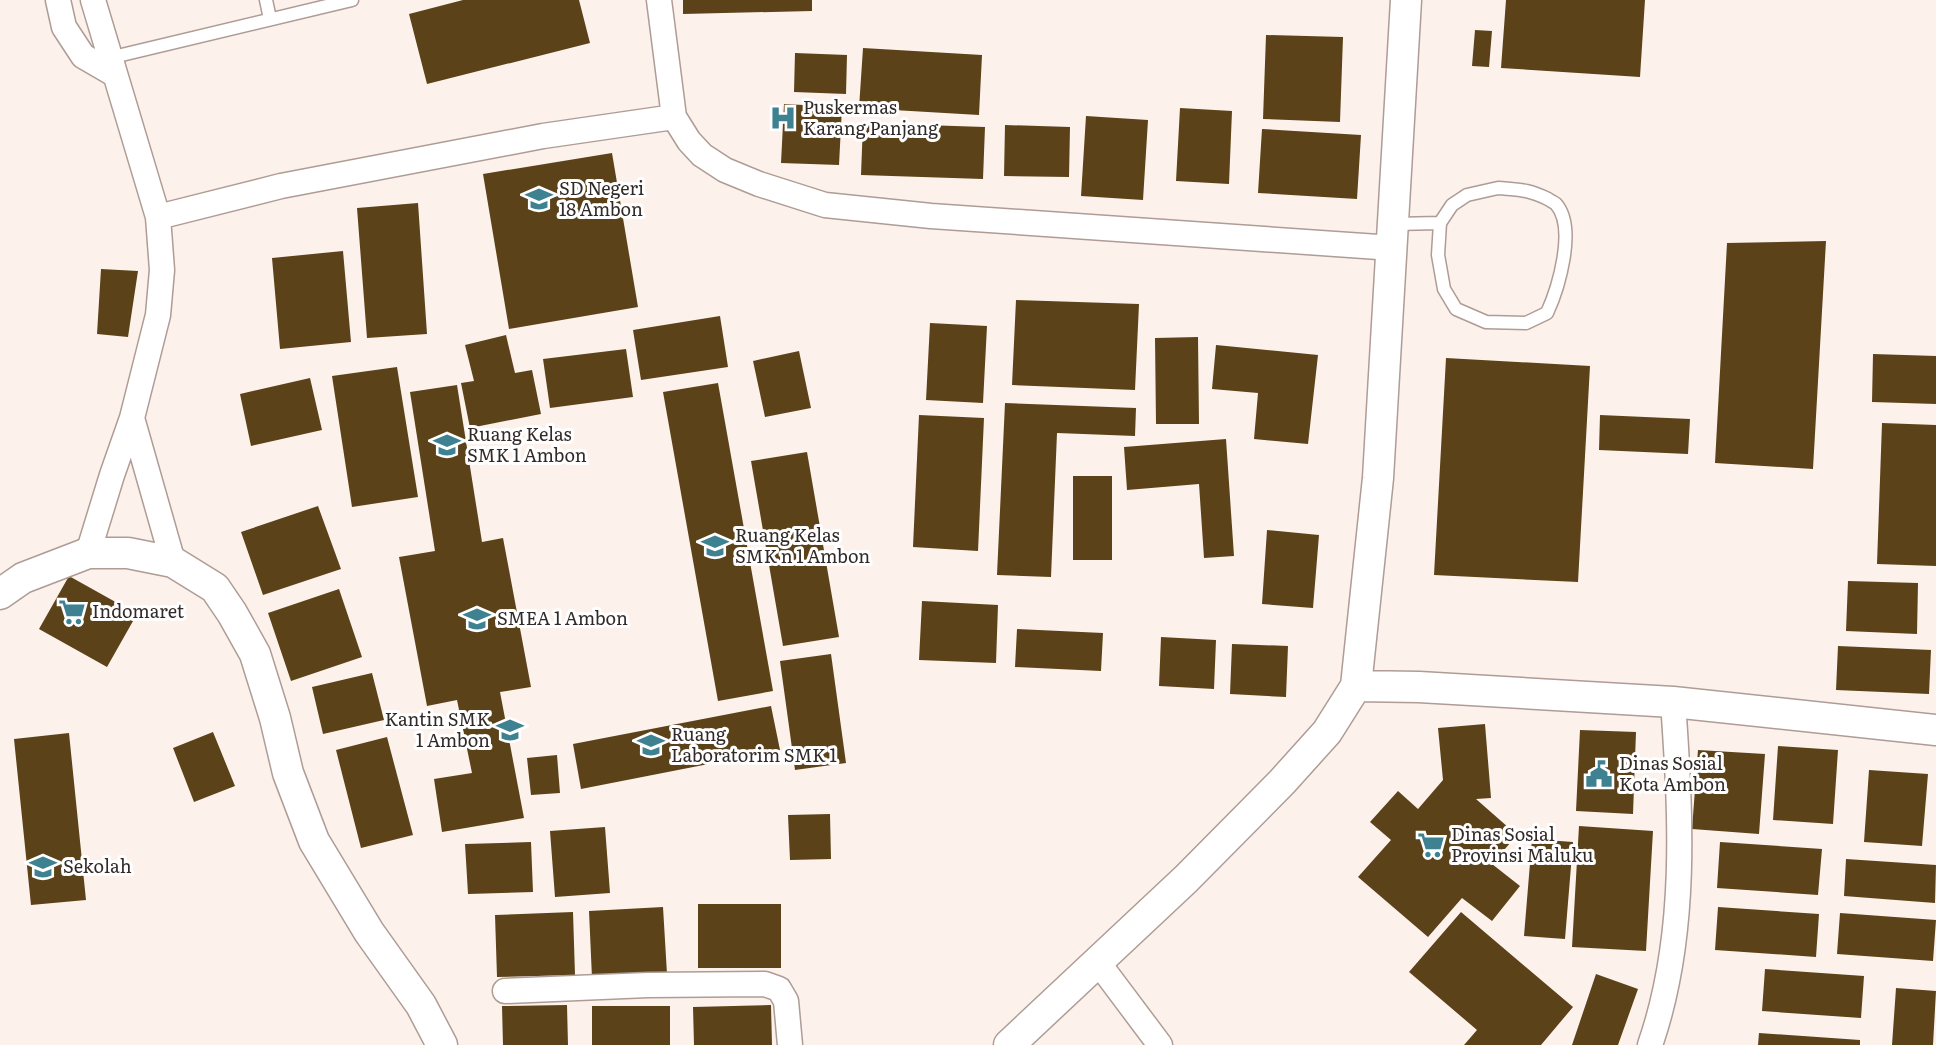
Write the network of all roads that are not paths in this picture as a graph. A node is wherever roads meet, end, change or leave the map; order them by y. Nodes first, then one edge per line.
1 (57, 0) edge
2 (94, 0) edge
3 (266, 0) edge
4 (352, 0) edge
5 (659, 0) edge
6 (1406, 0) edge
7 (270, 19) junction
8 (112, 66) junction
9 (674, 117) junction
10 (158, 217) junction
11 (1440, 223) junction
12 (1394, 236) junction
13 (132, 418) junction
14 (88, 553) junction
15 (173, 562) junction
16 (0, 594) edge
17 (1356, 686) junction
18 (1673, 702) junction
19 (1936, 730) edge
20 (1097, 961) junction
21 (505, 991) dead end
22 (442, 1045) edge
23 (790, 1045) edge
24 (1010, 1045) edge
25 (1160, 1045) edge
26 (1650, 1045) edge

1 - 8 street
2 - 8 street
3 - 7 lane
4 - 7 lane
5 - 9 street
6 - 12 street
7 - 8 lane
8 - 10 street
9 - 10 street
9 - 12 street
10 - 13 street
11 - 11 lane
11 - 12 lane
12 - 17 street
13 - 14 street
13 - 15 street
14 - 15 street
14 - 16 street
15 - 22 street
17 - 18 street
17 - 20 street
18 - 19 street
18 - 26 street
20 - 24 street
20 - 25 street
21 - 23 street

